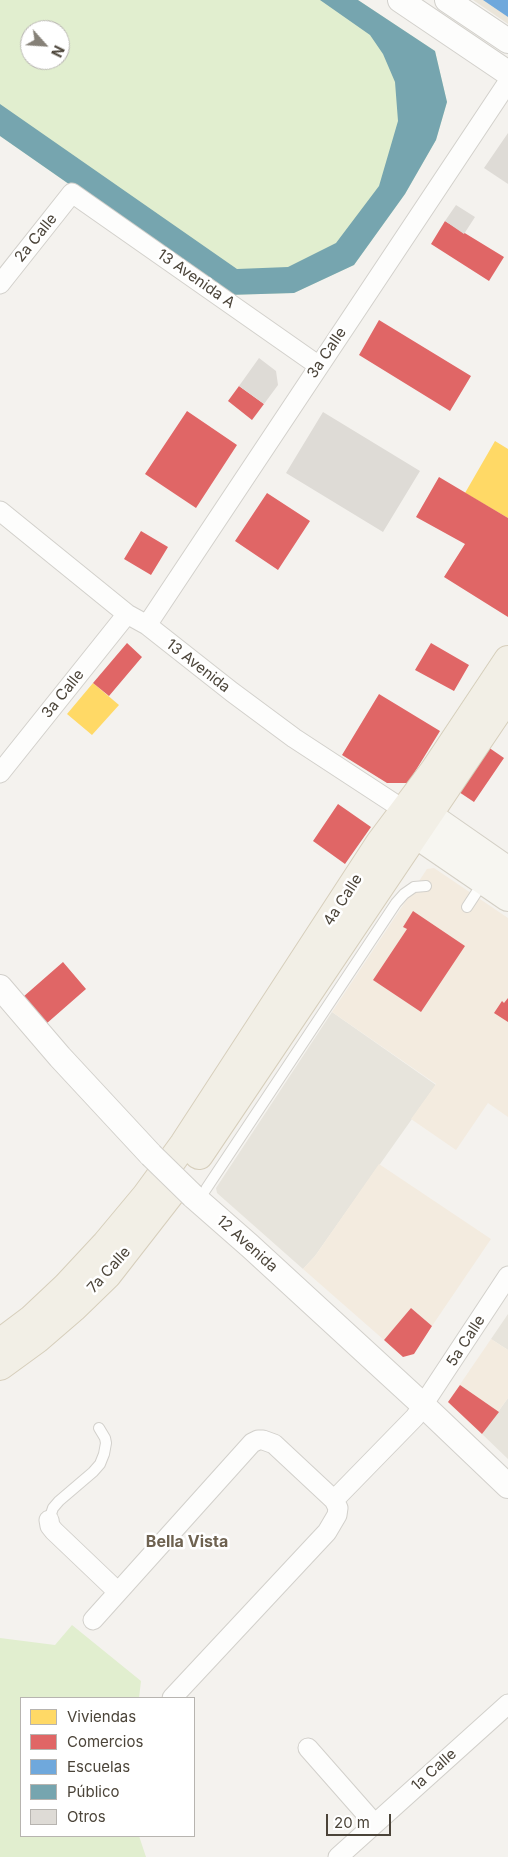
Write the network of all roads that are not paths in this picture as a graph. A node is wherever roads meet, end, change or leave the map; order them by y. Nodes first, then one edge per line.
1 (400, 0) edge
2 (447, 0) edge
3 (508, 41) edge
4 (508, 73) edge
5 (508, 82) edge
6 (72, 193) joint
7 (0, 284) edge
8 (319, 366) junction
9 (0, 511) edge
10 (127, 614) junction
11 (147, 625) junction
12 (508, 660) edge
13 (508, 696) edge
14 (0, 773) edge
15 (416, 820) junction
16 (496, 876) edge
17 (426, 886) dead end
18 (508, 897) edge
19 (467, 907) dead end
20 (0, 987) edge
21 (191, 1149) junction
22 (196, 1199) junction
23 (508, 1276) edge
24 (0, 1343) edge
25 (0, 1366) edge
26 (423, 1405) junction
27 (99, 1428) dead end
28 (508, 1486) edge
29 (334, 1500) junction
30 (49, 1520) joint
31 (118, 1592) junction
32 (93, 1620) dead end
33 (173, 1697) edge
34 (508, 1704) edge
35 (308, 1748) dead end
36 (374, 1823) junction
37 (338, 1857) edge

1 - 4 street
2 - 3 street
5 - 8 street, 3a Calle
6 - 7 street, 2a Calle
6 - 8 street, 13 Avenida A
8 - 11 street, 3a Calle
9 - 10 street, 13 Avenida
10 - 11 street, 13 Avenida
10 - 14 street, 3a Calle
11 - 15 street, 13 Avenida
12 - 15 main road, 4a Calle
13 - 15 main road, 4a Calle
15 - 16 main road, 13 Avenida
15 - 21 main road, 4a Calle
16 - 18 main road, 13 Avenida
16 - 19 lane
17 - 22 lane
20 - 22 street, 12 Avenida, bridge
21 - 24 main road, 7a Calle
21 - 25 main road, 7a Calle
22 - 26 street, 12 Avenida
23 - 26 street, 5a Calle
26 - 28 street, 12 Avenida
26 - 29 street, 5a Calle
27 - 30 lane
29 - 31 street
29 - 33 street
30 - 31 street
31 - 32 street
34 - 36 street, 1a Calle
35 - 36 street
36 - 37 street, 1a Calle

